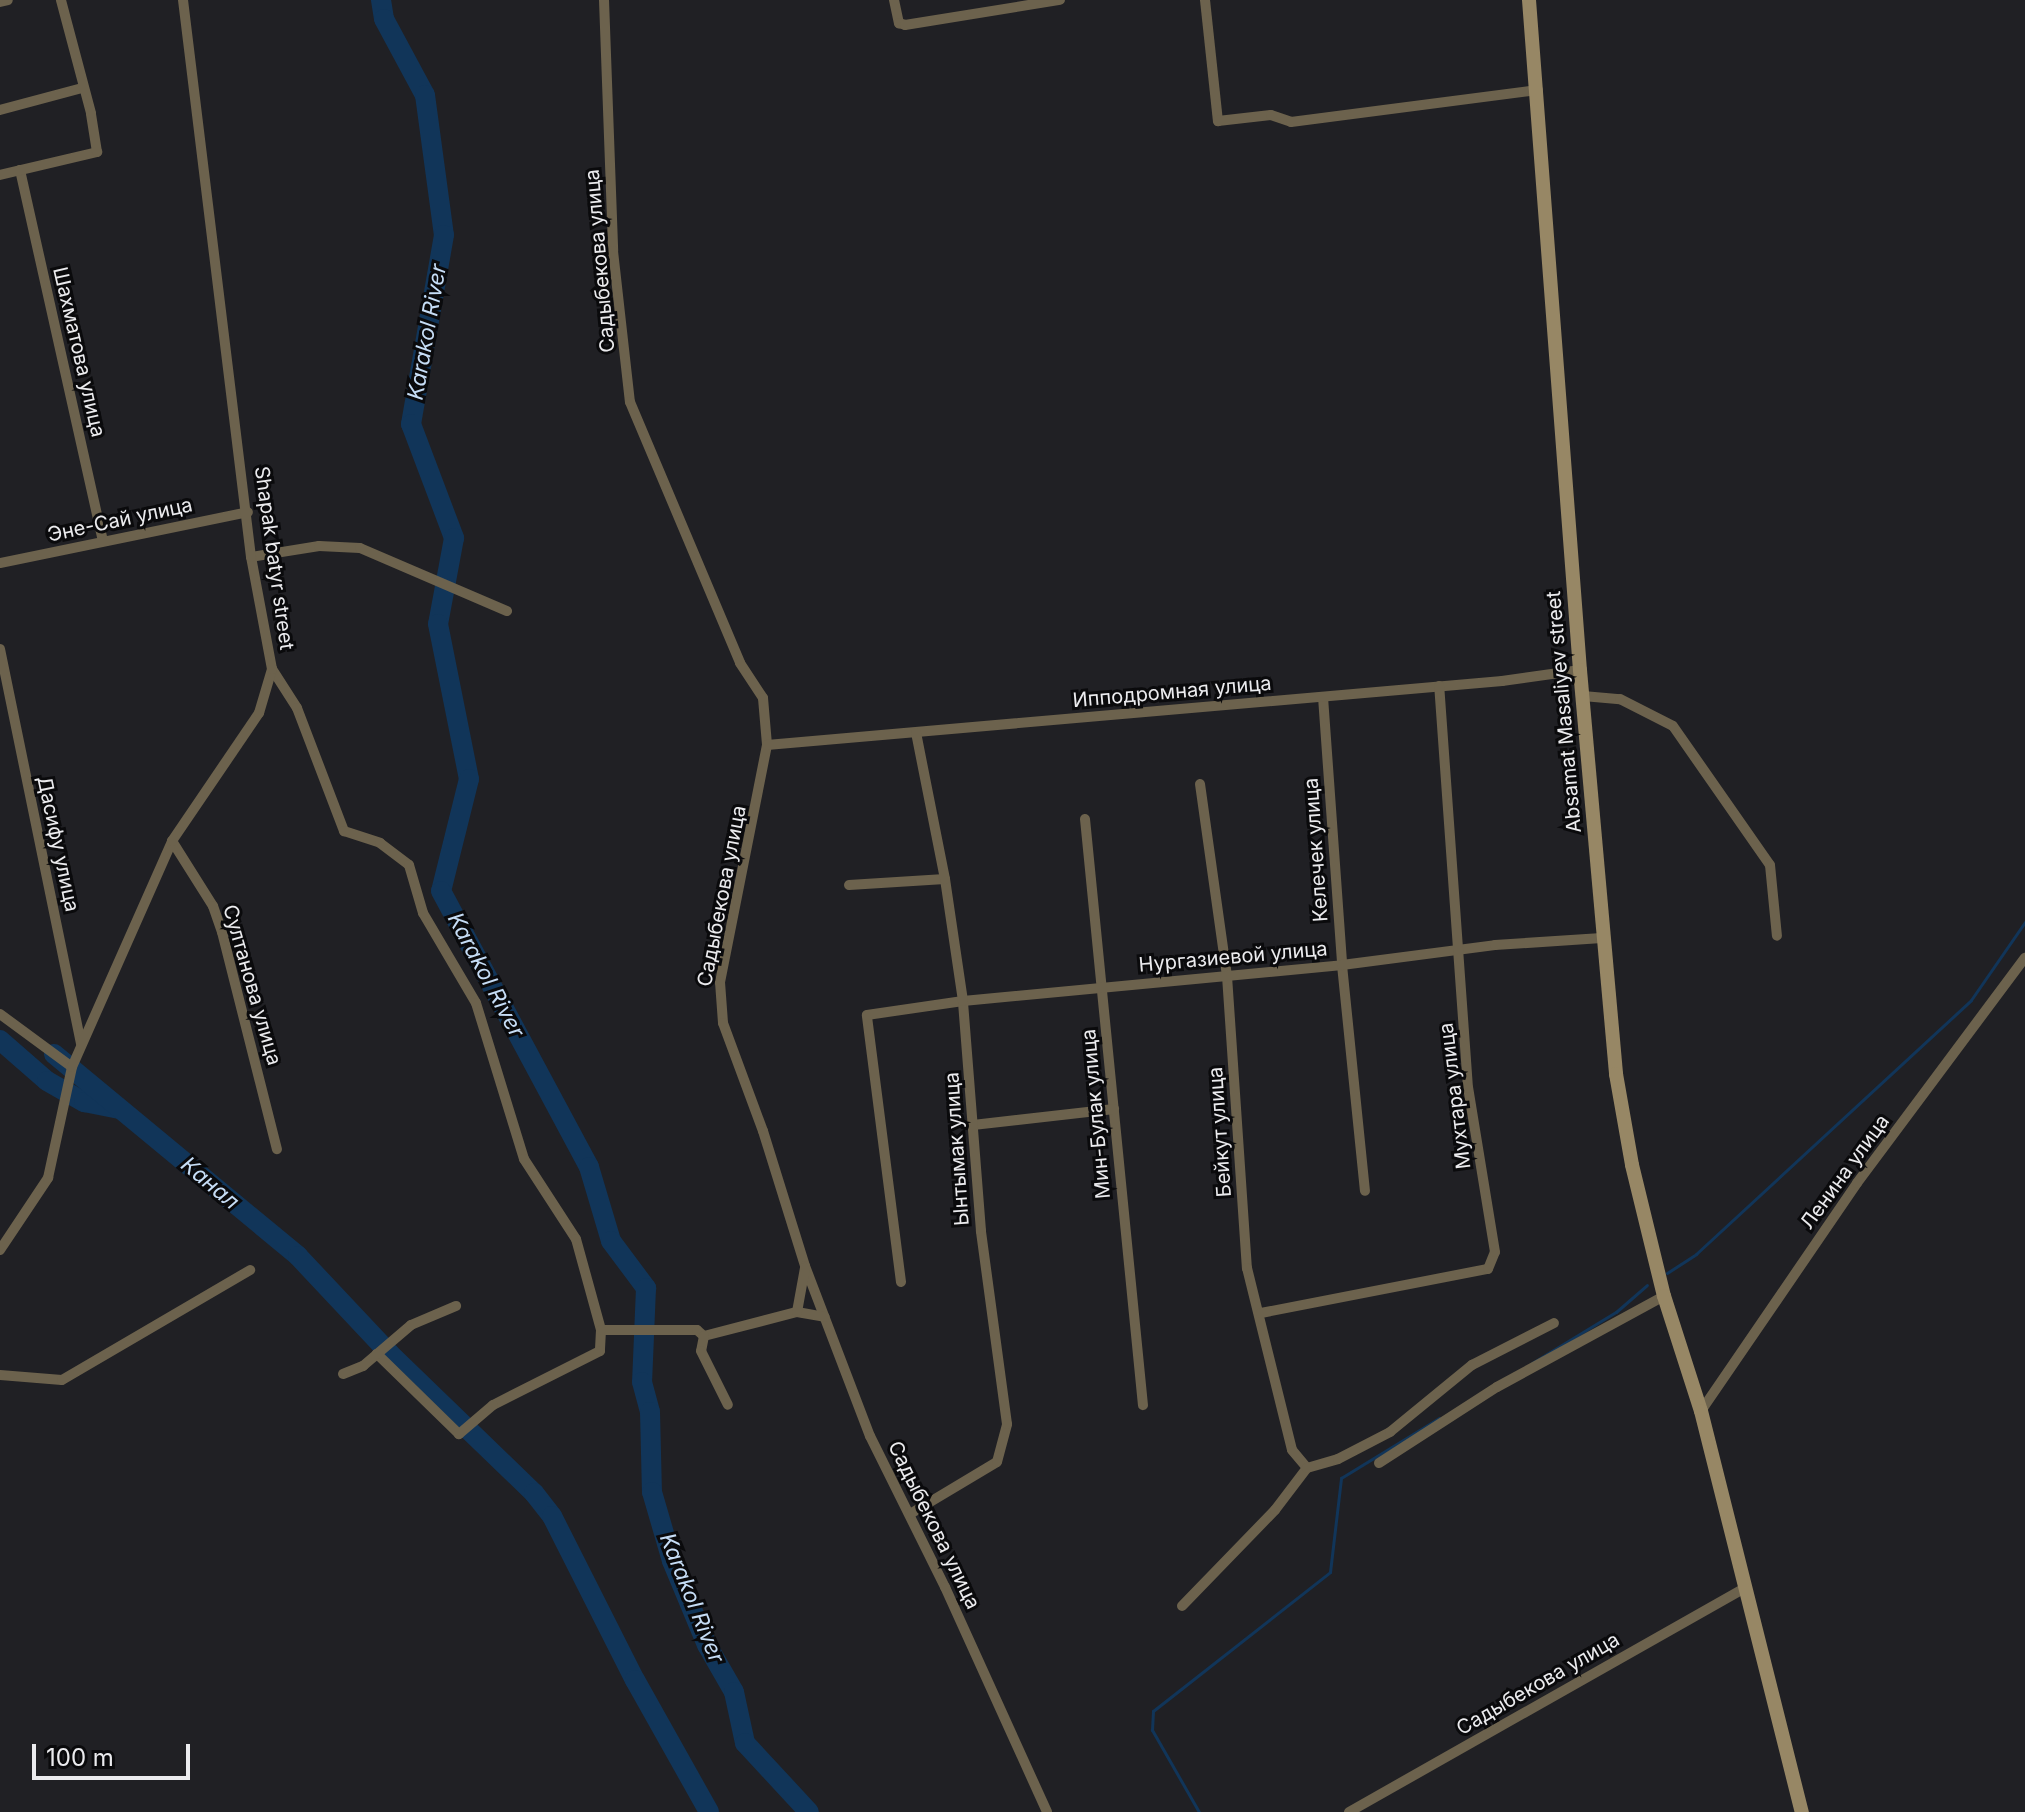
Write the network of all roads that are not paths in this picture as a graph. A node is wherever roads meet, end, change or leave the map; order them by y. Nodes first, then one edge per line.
1 (8, 0) edge
2 (61, 0) edge
3 (183, 0) edge
4 (604, 0) edge
5 (894, 0) edge
6 (1060, 0) edge
7 (1205, 0) edge
8 (1529, 0) edge
9 (0, 2) edge
10 (82, 88) junction
11 (1538, 90) junction
12 (0, 110) edge
13 (20, 170) junction
14 (0, 175) edge
15 (248, 512) junction
16 (103, 541) junction
17 (251, 557) junction
18 (0, 563) edge
19 (507, 611) dead end
20 (0, 649) edge
21 (272, 669) junction
22 (1580, 670) junction
23 (1439, 686) junction
24 (1583, 696) junction
25 (1323, 697) junction
26 (916, 733) junction
27 (767, 745) junction
28 (1200, 784) dead end
29 (1085, 819) dead end
30 (172, 841) junction
31 (945, 879) junction
32 (849, 885) dead end
33 (1777, 936) dead end
34 (1602, 938) junction
35 (1459, 951) junction
36 (2025, 958) edge
37 (1342, 965) junction
38 (1227, 976) junction
39 (1104, 987) junction
40 (963, 1001) junction
41 (0, 1014) edge
42 (81, 1047) junction
43 (72, 1067) junction
44 (1114, 1109) junction
45 (973, 1125) junction
46 (277, 1149) dead end
47 (1365, 1191) dead end
48 (0, 1250) edge
49 (805, 1266) junction
50 (250, 1270) dead end
51 (901, 1282) dead end
52 (1664, 1296) junction
53 (456, 1306) dead end
54 (797, 1312) junction
55 (1261, 1313) junction
56 (825, 1317) junction
57 (1554, 1323) dead end
58 (601, 1330) junction
59 (704, 1336) junction
60 (378, 1354) junction
61 (343, 1374) dead end
62 (0, 1375) edge
63 (728, 1405) dead end
64 (1143, 1405) dead end
65 (1701, 1411) junction
66 (1379, 1463) dead end
67 (1307, 1468) junction
68 (910, 1514) junction
69 (1745, 1588) junction
70 (1182, 1606) dead end
71 (1047, 1812) edge
72 (1349, 1812) edge
73 (1802, 1812) edge

1 - 9 street
2 - 10 street
3 - 15 street, Shapak batyr street
4 - 27 street, Садыбекова улица
5 - 6 street
7 - 11 street
8 - 11 street, Absamat Masaliyev street
10 - 12 street
10 - 13 street
11 - 22 street, Absamat Masaliyev street
13 - 14 street
13 - 16 street, Шахматова улица
15 - 16 street, Эне-Сай улица
15 - 17 street, Shapak batyr street
16 - 18 street, Эне-Сай улица
17 - 19 street
17 - 21 street, Shapak batyr street
20 - 42 street, Дасифу улица
21 - 30 street, Shapak batyr street
21 - 58 street
22 - 23 street, Ипподромная улица
22 - 24 street, Absamat Masaliyev street
23 - 25 street, Ипподромная улица
23 - 35 street, Мухтара улица
24 - 33 street
24 - 34 street, Absamat Masaliyev street
25 - 26 street, Ипподромная улица
25 - 37 street, Келечек улица
26 - 27 street, Ипподромная улица
26 - 31 street, Ынтымак улица
27 - 49 street, Садыбекова улица
28 - 38 street, Бейкут улица
29 - 39 street, Мин-Булак улица
30 - 42 street, Shapak batyr street
30 - 46 street, Султанова улица
31 - 32 street
31 - 40 street, Ынтымак улица
34 - 35 street, Нургазиевой улица
34 - 52 street, Absamat Masaliyev street
35 - 37 street, Нургазиевой улица
35 - 55 street, Мухтара улица
36 - 65 street, Ленина улица
37 - 38 street, Нургазиевой улица
37 - 47 street, Келечек улица
38 - 39 street, Нургазиевой улица
38 - 55 street, Бейкут улица
39 - 40 street, Нургазиевой улица
39 - 44 street, Мин-Булак улица
40 - 45 street, Ынтымак улица
40 - 51 street, Нургазиевой улица
41 - 43 street
42 - 43 street, Shapak batyr street
43 - 48 street, Shapak batyr street
44 - 45 street
44 - 64 street, Мин-Булак улица
45 - 68 street, Ынтымак улица
49 - 54 street
49 - 56 street, Садыбекова улица
50 - 62 street
52 - 65 street, Absamat Masaliyev street
52 - 66 street
53 - 60 street
54 - 56 street
54 - 59 street
55 - 67 street, Бейкут улица
56 - 68 street, Садыбекова улица
57 - 67 street
58 - 59 street
58 - 60 street
59 - 63 street
60 - 61 street
65 - 69 street, Absamat Masaliyev street
67 - 70 street
68 - 71 street, Садыбекова улица
69 - 72 street, Садыбекова улица
69 - 73 street, Absamat Masaliyev street

